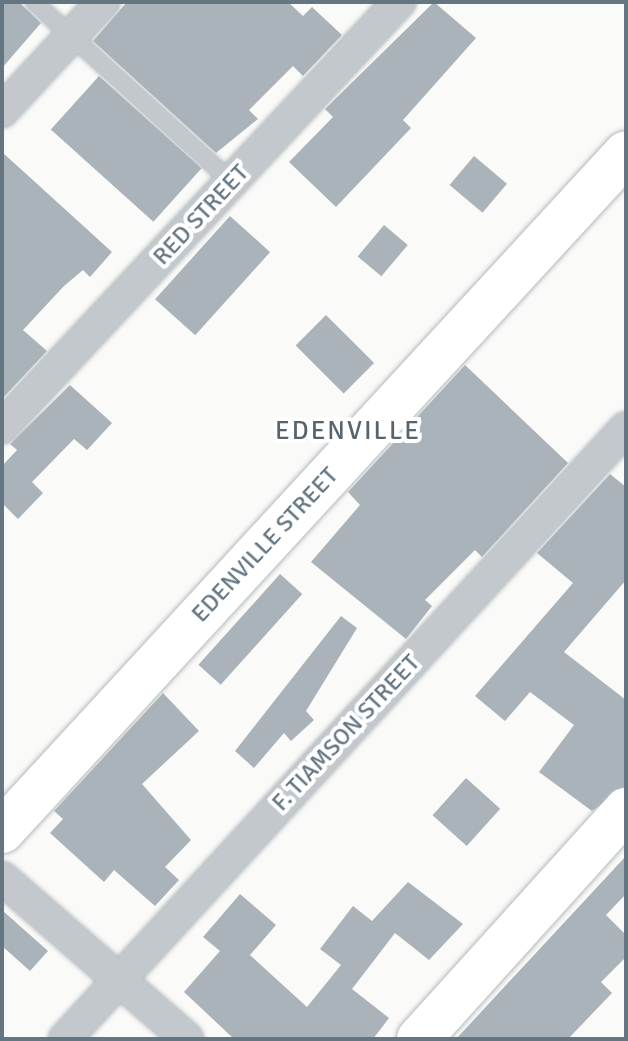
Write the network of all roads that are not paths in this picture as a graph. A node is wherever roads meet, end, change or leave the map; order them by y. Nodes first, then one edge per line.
1 (34, 2) edge
2 (103, 2) edge
3 (399, 2) edge
4 (73, 35) junction
5 (2, 111) edge
6 (626, 153) edge
7 (232, 182) junction
8 (2, 427) edge
9 (626, 428) edge
10 (626, 810) edge
11 (2, 831) edge
12 (2, 878) edge
13 (119, 980) junction
14 (65, 1039) edge
15 (187, 1039) edge
16 (419, 1039) edge

1 - 4 lane
2 - 4 street
3 - 7 street, RED STREET
4 - 5 street
4 - 7 lane
6 - 11 street, EDENVILLE STREET
7 - 8 street, RED STREET
9 - 13 street, F. TIAMSON STREET
10 - 16 street
12 - 13 street
13 - 14 street, F. TIAMSON STREET
13 - 15 street

